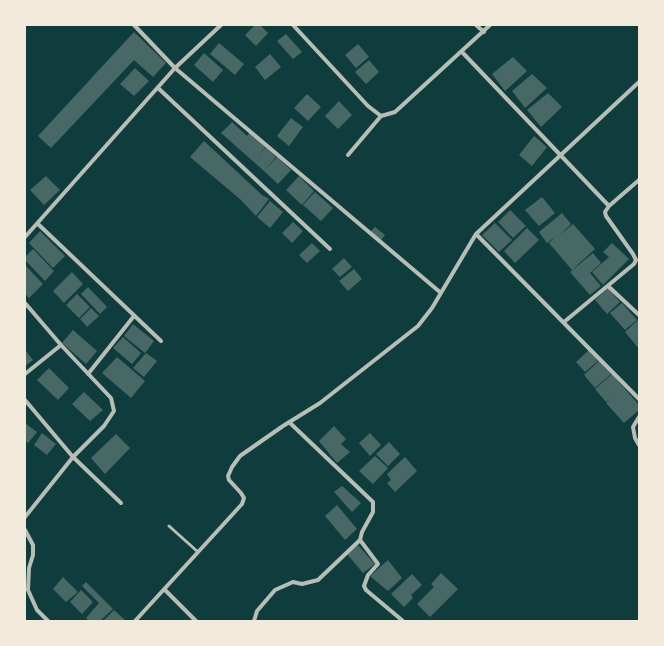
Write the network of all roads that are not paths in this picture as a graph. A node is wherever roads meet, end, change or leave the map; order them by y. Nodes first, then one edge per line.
1 (134, 25) edge
2 (222, 25) edge
3 (293, 25) edge
4 (476, 25) edge
5 (490, 25) edge
6 (484, 32) junction
7 (462, 52) junction
8 (175, 68) junction
9 (639, 82) edge
10 (158, 88) junction
11 (381, 116) junction
12 (348, 155) dead end
13 (561, 156) junction
14 (639, 180) edge
15 (609, 206) junction
16 (38, 224) junction
17 (476, 234) junction
18 (25, 237) edge
19 (330, 249) dead end
20 (608, 286) junction
21 (441, 292) junction
22 (25, 304) edge
23 (134, 316) junction
24 (639, 316) edge
25 (564, 322) junction
26 (161, 341) dead end
27 (61, 345) junction
28 (25, 374) edge
29 (88, 374) junction
30 (639, 399) edge
31 (25, 400) edge
32 (639, 417) edge
33 (289, 422) junction
34 (639, 445) edge
35 (73, 457) junction
36 (120, 503) dead end
37 (25, 517) edge
38 (169, 526) dead end
39 (25, 530) edge
40 (360, 540) junction
41 (198, 552) junction
42 (164, 589) junction
43 (48, 621) edge
44 (135, 621) edge
45 (196, 621) edge
46 (254, 621) edge
47 (403, 621) edge

1 - 8 street
2 - 8 street
3 - 11 street
4 - 6 street
5 - 6 street
6 - 7 street
7 - 11 street
7 - 13 street
8 - 10 street
8 - 21 street
9 - 13 street
10 - 16 street
10 - 19 street
11 - 12 street
13 - 15 street
13 - 17 street
14 - 15 street
15 - 20 street
16 - 18 street
16 - 23 street
17 - 21 street
17 - 25 street
20 - 24 street
20 - 25 street
21 - 33 street
22 - 27 street
23 - 26 street
23 - 29 street
25 - 30 street
27 - 28 street
27 - 29 street
29 - 35 street
31 - 35 street
32 - 34 street
33 - 40 street
33 - 41 street
35 - 36 street
35 - 37 street
38 - 41 lane
39 - 43 street
40 - 46 street
40 - 47 street
41 - 42 street
42 - 44 street
42 - 45 street

